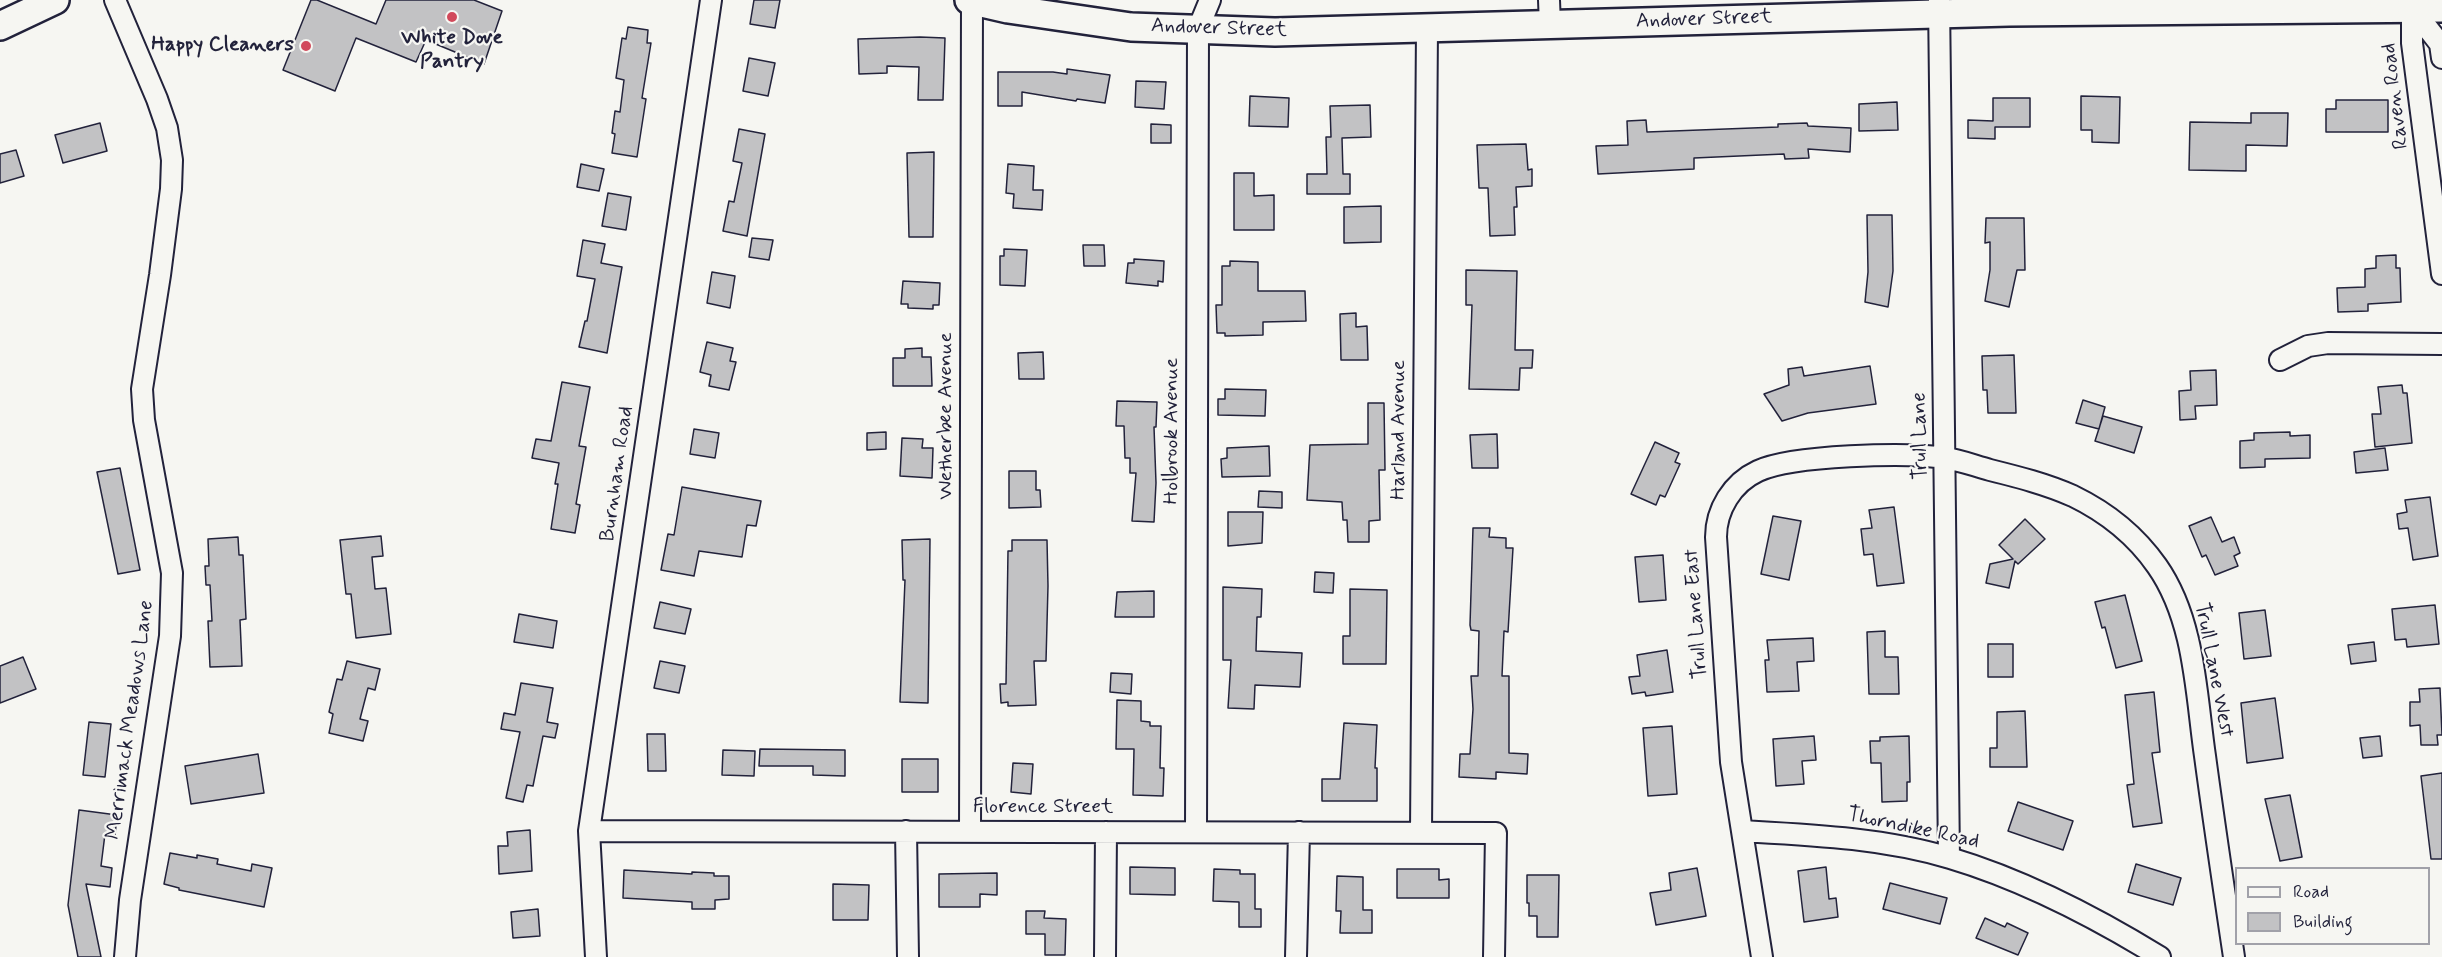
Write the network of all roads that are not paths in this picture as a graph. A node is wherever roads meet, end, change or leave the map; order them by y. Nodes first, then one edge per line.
1 (55, 0) edge
2 (115, 0) edge
3 (711, 0) edge
4 (970, 0) edge
5 (1210, 0) edge
6 (1008, 5) edge
7 (1940, 7) edge
8 (2412, 8) junction
9 (2442, 8) edge
10 (1550, 12) edge
11 (0, 26) edge
12 (1426, 28) junction
13 (1198, 29) junction
14 (2442, 58) edge
15 (2442, 274) edge
16 (2442, 344) edge
17 (2280, 360) dead end
18 (1945, 458) junction
19 (589, 831) junction
20 (906, 831) junction
21 (1743, 831) junction
22 (970, 832) junction
23 (1106, 832) junction
24 (1196, 832) junction
25 (1299, 832) junction
26 (1421, 832) junction
27 (1949, 857) junction
28 (125, 957) edge
29 (596, 957) edge
30 (908, 957) edge
31 (1105, 957) edge
32 (1296, 957) edge
33 (1494, 957) edge
34 (1762, 957) edge
35 (2160, 957) edge
36 (2234, 957) edge

1 - 11 main road
2 - 28 street, Merrimack Meadows Lane
3 - 19 street, Burnham Road
4 - 6 main road, Andover Street
4 - 22 street, Wetherbee Avenue
5 - 13 street
6 - 13 main road, Andover Street
7 - 8 main road, Andover Street
7 - 10 main road, Andover Street
7 - 18 street, Trull Lane
8 - 9 main road, Andover Street
8 - 14 street, Raven Road
8 - 15 street, Raven Road
10 - 12 main road, Andover Street
12 - 13 main road, Andover Street
12 - 26 street, Harland Avenue
13 - 24 street, Holbrook Avenue
16 - 17 street
18 - 21 street, Trull Lane East
18 - 27 street, Trull Lane
18 - 36 street, Trull Lane West
19 - 20 street, Florence Street
19 - 29 street, Burnham Road
20 - 22 street, Florence Street
20 - 30 street
21 - 27 street, Thorndike Road
21 - 34 street, Trull Lane East
22 - 23 street, Florence Street
23 - 24 street, Florence Street
23 - 31 street
24 - 25 street, Florence Street
25 - 26 street, Florence Street
25 - 32 street
26 - 33 street, Florence Street
27 - 35 street, Thorndike Road

